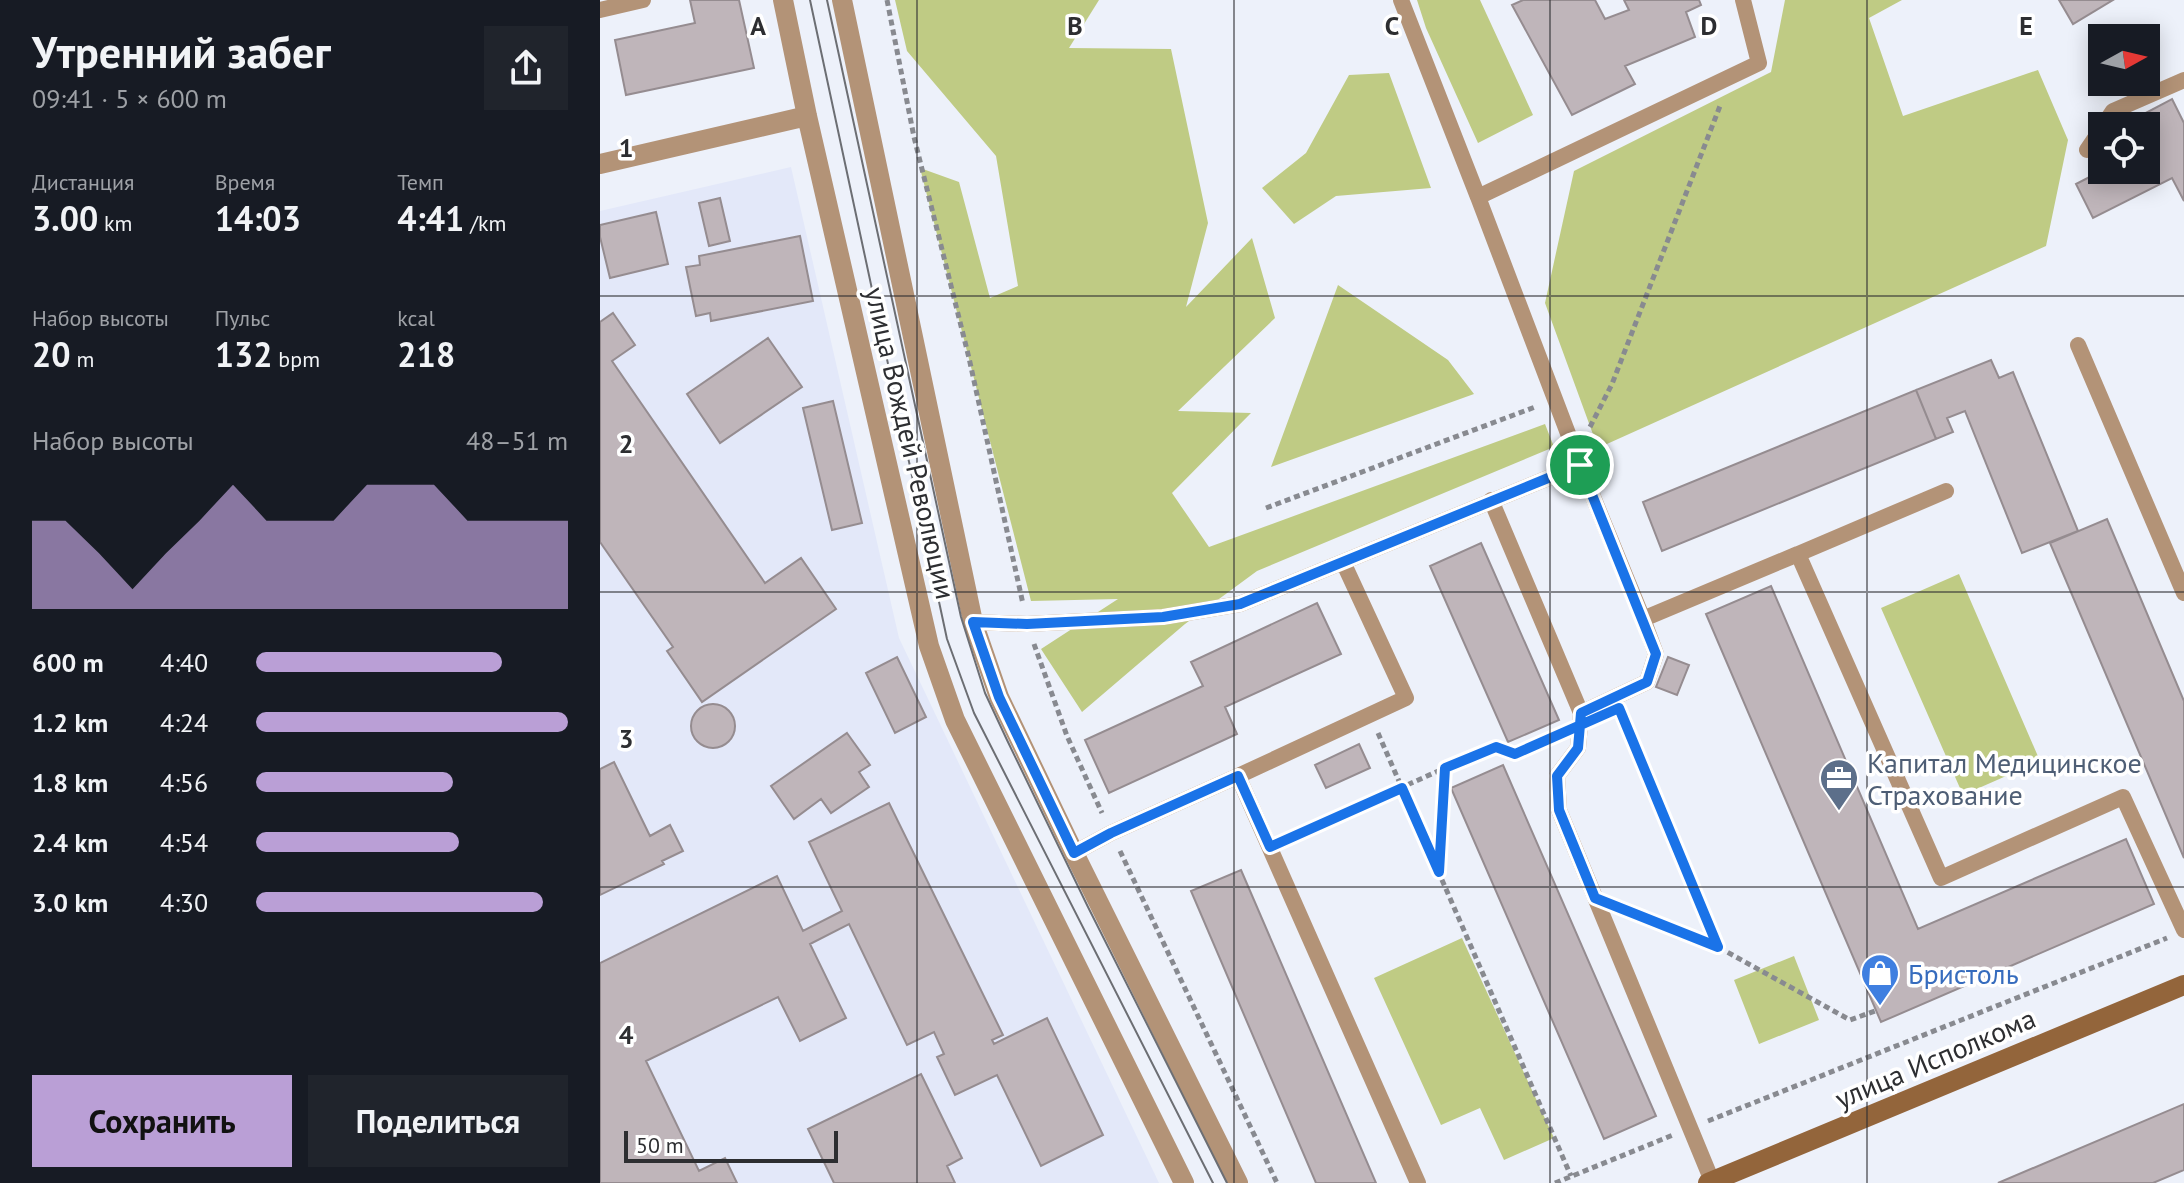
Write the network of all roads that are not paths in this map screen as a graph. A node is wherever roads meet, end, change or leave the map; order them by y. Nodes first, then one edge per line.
1 (643, 0) edge
2 (783, 0) edge
3 (842, 0) edge
4 (1401, 0) edge
5 (1743, 0) edge
6 (600, 10) edge
7 (2184, 80) edge
8 (2112, 112) edge
9 (807, 116) junction
10 (600, 164) edge
11 (1478, 197) junction
12 (2078, 345) dead end
13 (1578, 458) junction
14 (1946, 491) dead end
15 (1491, 500) junction
16 (1798, 554) junction
17 (1343, 562) junction
18 (2184, 593) edge
19 (1643, 619) junction
20 (973, 622) junction
21 (1580, 719) junction
22 (1238, 776) junction
23 (1074, 853) junction
24 (2184, 930) edge
25 (2184, 985) edge
26 (1710, 1182) edge
27 (1184, 1183) edge
28 (1238, 1183) edge
29 (1418, 1183) edge

1 - 6 lane
2 - 9 street, улица Вождей Революции
3 - 20 street, улица Вождей Революции
4 - 11 lane
5 - 11 lane
7 - 8 lane
9 - 10 street
9 - 27 street, улица Вождей Революции
11 - 13 lane
12 - 18 lane
13 - 15 lane
13 - 19 lane
14 - 16 lane
15 - 17 lane
15 - 21 lane
16 - 19 lane
16 - 24 lane
17 - 20 lane
17 - 22 lane
19 - 21 lane
20 - 23 street, улица Вождей Революции
21 - 26 lane
22 - 23 lane
22 - 29 lane
23 - 28 street, улица Вождей Революции
25 - 26 street, улица Исполкома

